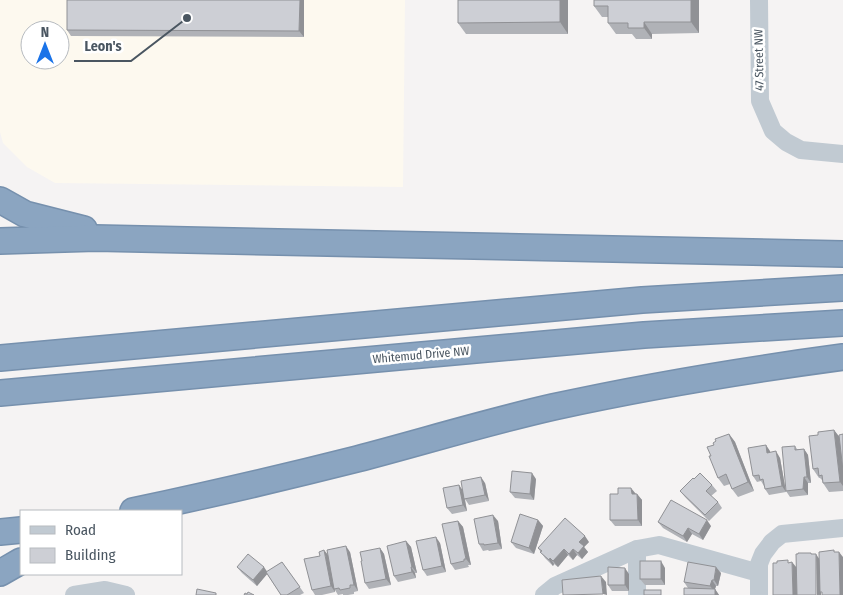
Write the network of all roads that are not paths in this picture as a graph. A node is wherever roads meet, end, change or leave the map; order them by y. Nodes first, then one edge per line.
1 (759, 0) edge
2 (843, 154) edge
3 (0, 200) edge
4 (128, 239) junction
5 (0, 241) edge
6 (843, 254) edge
7 (843, 288) edge
8 (843, 323) edge
9 (843, 357) edge
10 (0, 358) edge
11 (0, 393) edge
12 (210, 495) junction
13 (138, 510) edge
14 (168, 510) edge
15 (843, 528) edge
16 (20, 530) edge
17 (0, 532) edge
18 (637, 549) junction
19 (20, 563) edge
20 (0, 573) edge
21 (759, 574) junction
22 (74, 595) edge
23 (126, 595) edge
24 (544, 595) edge
25 (637, 595) edge
26 (759, 595) edge

1 - 2 street, 47 Street NW
3 - 4 highway
4 - 5 highway
4 - 6 highway
7 - 10 highway
8 - 11 highway, Whitemud Drive NW
9 - 12 highway
12 - 13 highway
12 - 14 highway
15 - 21 street
16 - 17 highway
18 - 21 street
18 - 24 street
18 - 25 street
19 - 20 highway
21 - 26 street
22 - 23 street

